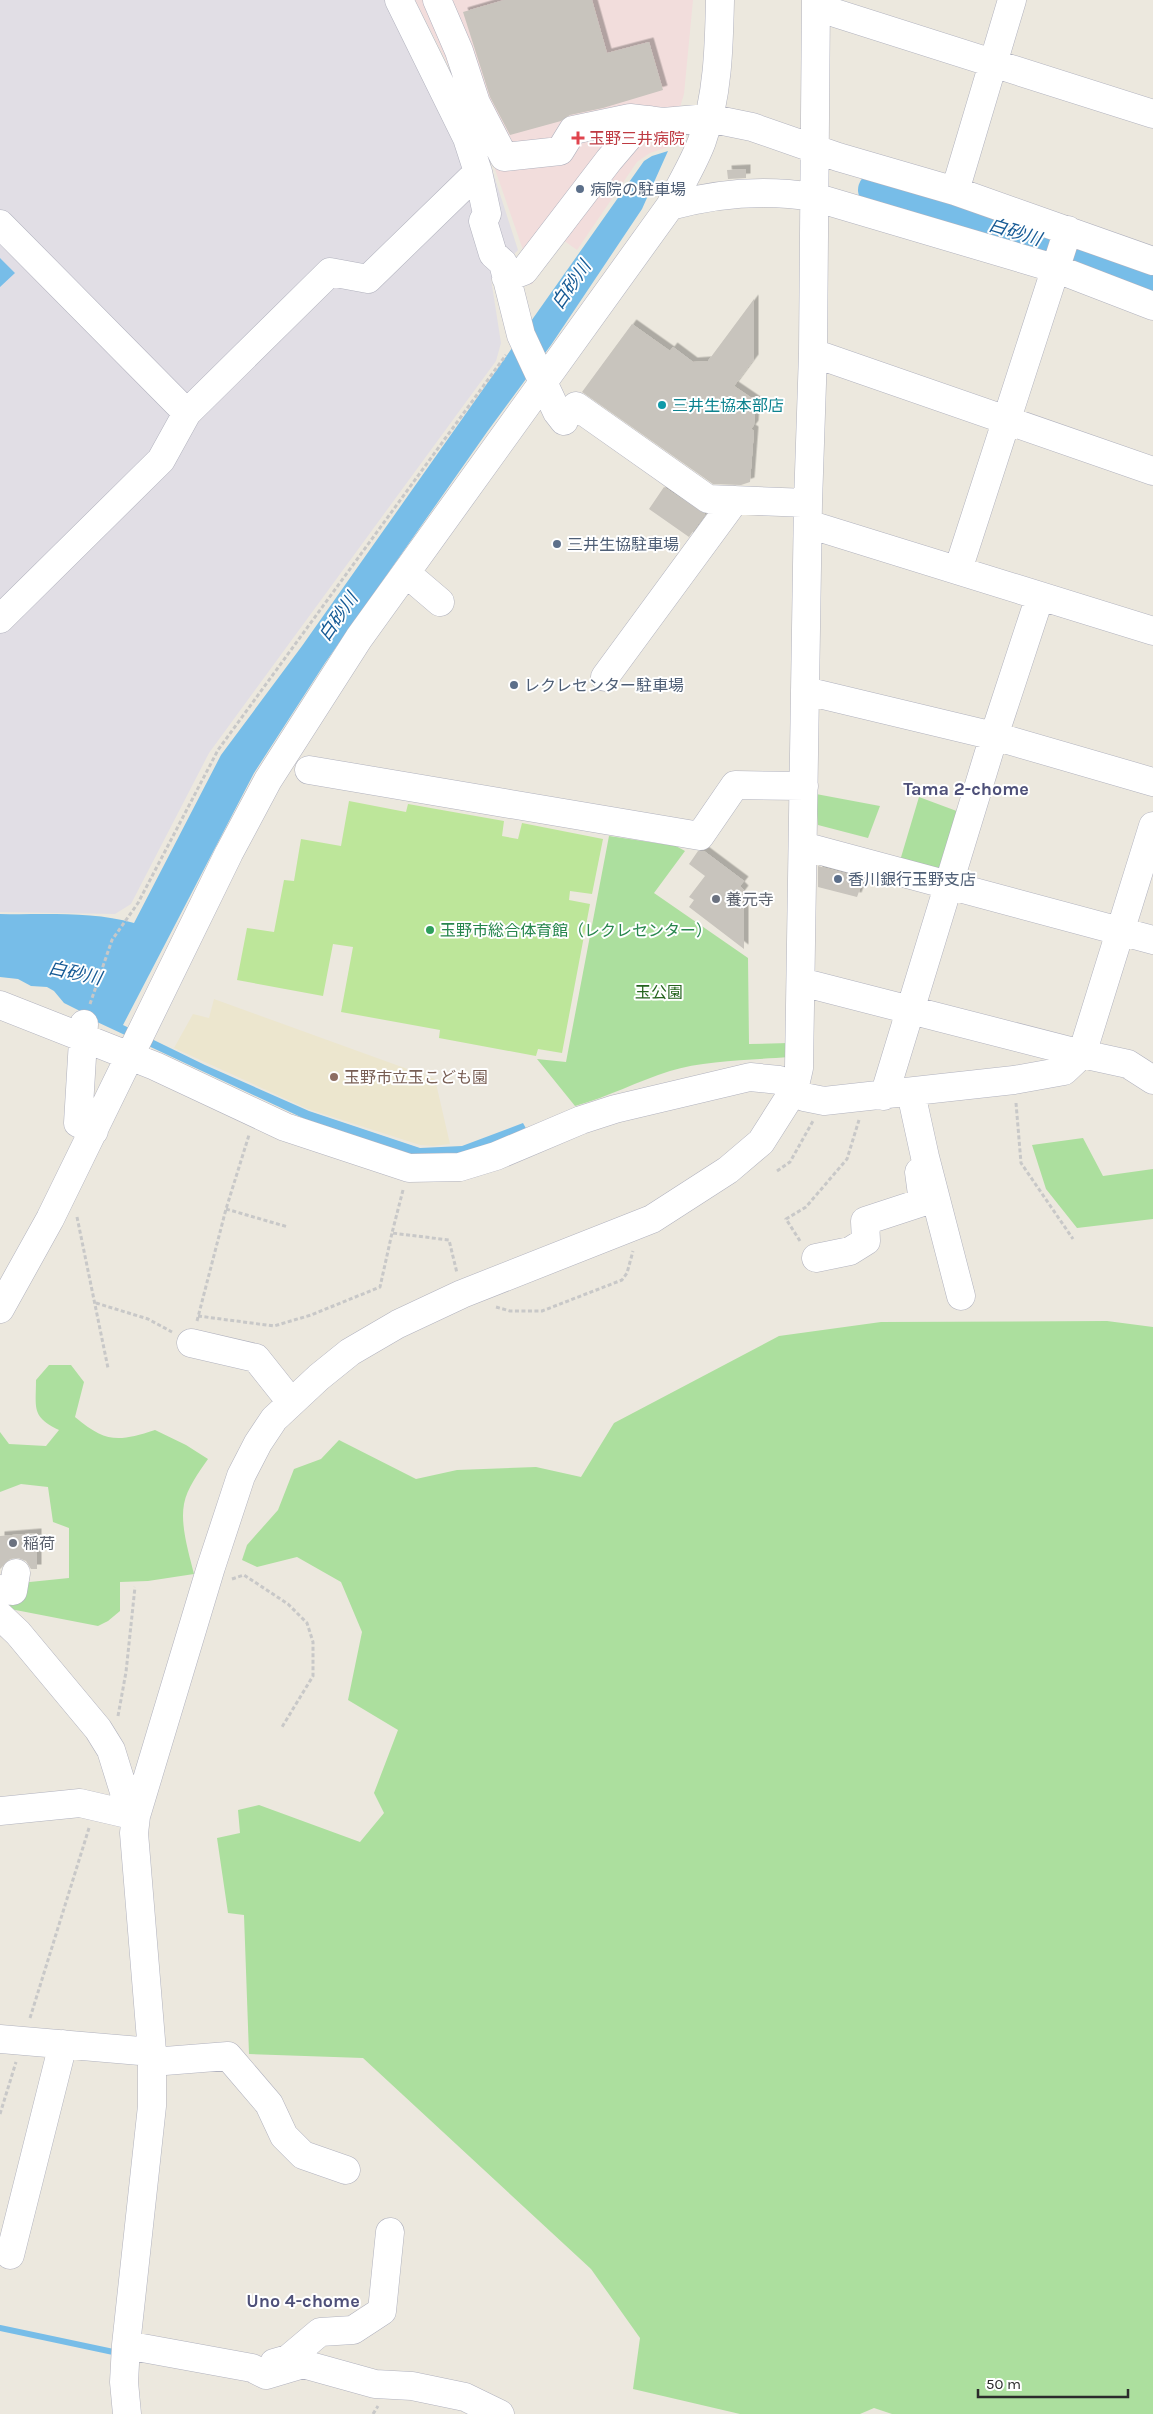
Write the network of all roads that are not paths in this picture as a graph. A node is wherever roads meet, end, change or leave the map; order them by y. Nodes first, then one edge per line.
1 (399, 0) edge
2 (436, 0) edge
3 (720, 0) edge
4 (1012, 0) edge
5 (816, 4) edge
6 (993, 64) junction
7 (1153, 114) edge
8 (708, 118) junction
9 (650, 120) junction
10 (814, 150) junction
11 (478, 172) junction
12 (955, 192) junction
13 (814, 197) junction
14 (670, 206) junction
15 (0, 224) edge
16 (1062, 251) junction
17 (1153, 261) edge
18 (505, 271) junction
19 (1153, 306) edge
20 (813, 353) junction
21 (540, 375) junction
22 (187, 413) junction
23 (1005, 420) junction
24 (1153, 471) edge
25 (735, 500) junction
26 (808, 514) junction
27 (958, 570) junction
28 (406, 573) junction
29 (1040, 596) junction
30 (440, 602) dead end
31 (0, 619) edge
32 (1153, 631) edge
33 (605, 676) dead end
34 (806, 691) junction
35 (994, 736) junction
36 (309, 770) dead end
37 (1153, 782) edge
38 (804, 786) junction
39 (1153, 826) edge
40 (804, 846) junction
41 (948, 886) junction
42 (1120, 931) junction
43 (1153, 940) edge
44 (801, 982) junction
45 (0, 1005) edge
46 (911, 1011) junction
47 (83, 1030) junction
48 (136, 1043) junction
49 (1082, 1054) junction
50 (1153, 1080) edge
51 (794, 1090) junction
52 (911, 1093) junction
53 (875, 1097) junction
54 (94, 1131) junction
55 (928, 1169) junction
56 (812, 1249) road end
57 (961, 1296) dead end
58 (0, 1309) edge
59 (191, 1342) road end
60 (291, 1402) junction
61 (0, 1616) edge
62 (0, 1811) edge
63 (136, 1816) junction
64 (11, 2040) edge
65 (63, 2044) junction
66 (152, 2057) junction
67 (346, 2170) dead end
68 (390, 2232) dead end
69 (10, 2255) dead end
70 (126, 2345) junction
71 (252, 2368) junction
72 (127, 2414) edge
73 (500, 2414) edge

1 - 11 street
2 - 9 street
3 - 8 street
4 - 6 street
5 - 6 street
5 - 10 street
6 - 7 street
6 - 12 street
8 - 9 street
8 - 10 street
8 - 14 street
9 - 18 street
10 - 12 street
10 - 13 street
11 - 18 street
11 - 22 street
12 - 16 street
13 - 14 street
13 - 16 street
13 - 20 street
14 - 21 street
15 - 22 street
16 - 17 street
16 - 19 street
16 - 23 street
18 - 21 street
20 - 23 street
20 - 26 street
21 - 25 street
21 - 28 street
22 - 31 street
23 - 24 street
23 - 27 street
25 - 26 street
25 - 33 street
26 - 27 street
26 - 34 street
27 - 29 street
28 - 30 street
28 - 48 street
29 - 32 street
29 - 35 street
34 - 35 street
34 - 38 street
35 - 37 street
35 - 41 street
36 - 38 street
38 - 40 street
39 - 42 street
40 - 41 street
40 - 44 street
41 - 42 street
41 - 46 street
42 - 43 street
42 - 49 street
44 - 46 street
44 - 51 street
45 - 47 street
46 - 49 street
46 - 53 street
47 - 48 street
47 - 54 street
48 - 51 street
48 - 54 street
49 - 50 street
49 - 52 street
51 - 53 street
51 - 60 street
52 - 53 street
52 - 55 street
54 - 58 street
55 - 56 street
55 - 57 street
59 - 60 street
60 - 63 street
61 - 63 street
62 - 63 street
63 - 66 street
64 - 65 street
65 - 66 street
65 - 69 street
66 - 67 street
66 - 70 street
68 - 71 street
70 - 71 street
70 - 72 street
71 - 73 street

